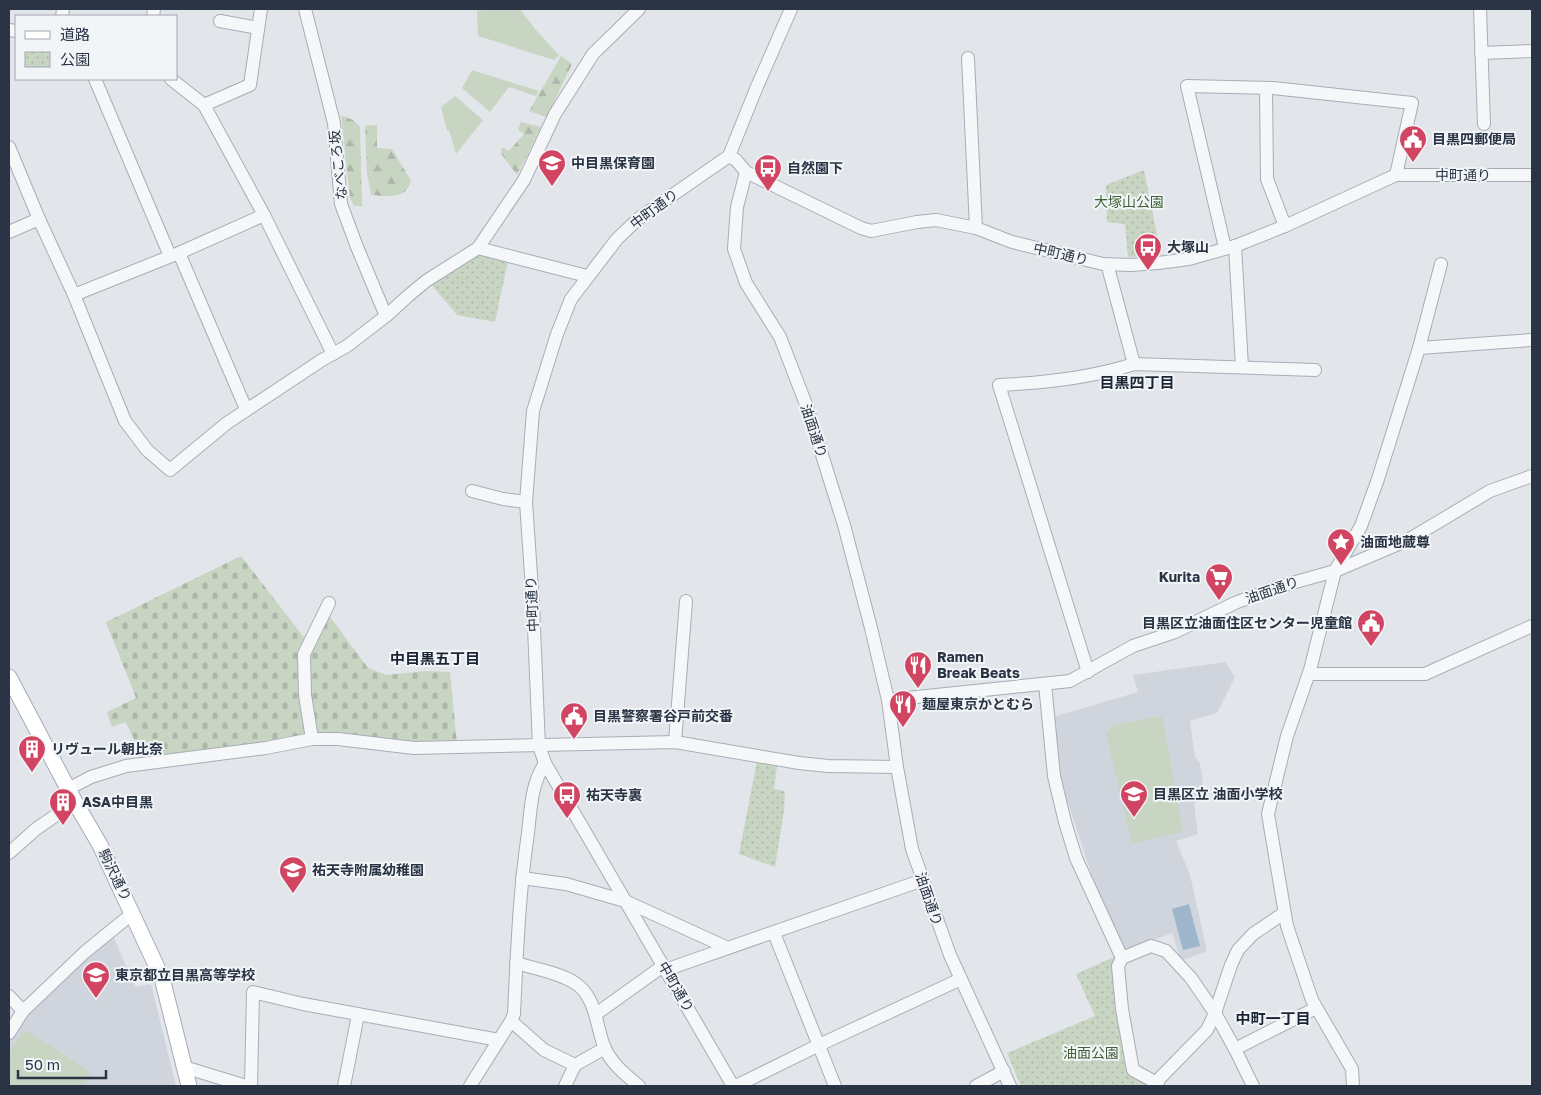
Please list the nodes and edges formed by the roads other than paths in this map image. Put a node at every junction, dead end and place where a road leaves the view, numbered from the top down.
1 (261, 9) edge
2 (306, 9) edge
3 (639, 9) edge
4 (791, 9) edge
5 (1480, 9) edge
6 (220, 22) dead end
7 (258, 28) junction
8 (1532, 51) edge
9 (1481, 53) junction
10 (968, 58) dead end
11 (95, 80) edge
12 (172, 80) edge
13 (1266, 88) junction
14 (204, 105) junction
15 (1484, 124) dead end
16 (9, 147) edge
17 (729, 156) junction
18 (746, 172) junction
19 (1396, 175) junction
20 (1532, 175) edge
21 (264, 215) junction
22 (39, 219) junction
23 (1285, 226) junction
24 (976, 228) junction
25 (9, 232) edge
26 (1230, 247) junction
27 (478, 248) junction
28 (174, 255) junction
29 (1109, 264) junction
30 (1441, 264) dead end
31 (587, 276) junction
32 (74, 295) junction
33 (386, 316) junction
34 (1532, 340) edge
35 (1419, 348) junction
36 (333, 354) junction
37 (1134, 364) junction
38 (1242, 368) junction
39 (1315, 370) dead end
40 (246, 409) junction
41 (1532, 476) edge
42 (472, 491) dead end
43 (526, 502) junction
44 (1335, 571) junction
45 (686, 601) dead end
46 (329, 603) dead end
47 (1532, 626) edge
48 (1088, 672) junction
49 (1309, 674) junction
50 (9, 677) edge
51 (1045, 684) junction
52 (888, 700) junction
53 (312, 739) junction
54 (675, 742) junction
55 (539, 746) junction
56 (545, 763) junction
57 (897, 767) junction
58 (71, 795) junction
59 (9, 853) edge
60 (522, 878) junction
61 (923, 880) junction
62 (625, 901) junction
63 (1284, 913) junction
64 (133, 914) junction
65 (774, 933) junction
66 (728, 948) junction
67 (1122, 958) junction
68 (516, 963) junction
69 (664, 968) junction
70 (961, 979) junction
71 (9, 996) edge
72 (1316, 1008) junction
73 (24, 1010) junction
74 (358, 1014) junction
75 (596, 1014) junction
76 (1215, 1014) junction
77 (511, 1021) junction
78 (9, 1033) edge
79 (499, 1040) junction
80 (819, 1045) junction
81 (605, 1048) junction
82 (1235, 1049) junction
83 (575, 1065) junction
84 (184, 1067) junction
85 (1004, 1071) junction
86 (1157, 1085) edge
87 (189, 1086) edge
88 (246, 1086) edge
89 (251, 1086) edge
90 (344, 1086) edge
91 (470, 1086) edge
92 (564, 1086) edge
93 (639, 1086) edge
94 (735, 1086) edge
95 (835, 1086) edge
96 (976, 1086) edge
97 (1010, 1086) edge
98 (1253, 1086) edge
99 (1353, 1086) edge

1 - 7 street
2 - 33 street, なべころ坂
3 - 27 street
4 - 17 street
5 - 9 street
6 - 7 street
7 - 14 street
8 - 9 street
9 - 15 street
10 - 24 street
11 - 28 street
12 - 14 street
13 - 19 street
13 - 23 street
13 - 26 street
14 - 21 street
16 - 22 street
17 - 18 street, 中町通り
17 - 31 street, 中町通り
18 - 24 street, 中町通り
18 - 52 street, 油面通り
19 - 20 street, 中町通り
19 - 23 street, 中町通り
21 - 28 street
21 - 36 street
22 - 25 street
22 - 32 street
23 - 26 street, 中町通り
24 - 29 street, 中町通り
26 - 29 street, 中町通り
26 - 38 street
27 - 31 street
27 - 33 street
28 - 32 street
28 - 40 street
29 - 37 street
30 - 35 street
31 - 43 street, 中町通り
32 - 40 street
33 - 36 street
34 - 35 street
35 - 44 street
36 - 40 street
37 - 38 street
37 - 48 street
38 - 39 street
41 - 44 street, 油面通り
42 - 43 street
43 - 55 street, 中町通り
44 - 48 street, 油面通り
44 - 49 street
45 - 54 street
46 - 53 street
47 - 49 street
48 - 51 street, 油面通り
49 - 63 street
50 - 58 main road, 駒沢通り
51 - 52 street, 油面通り
51 - 67 street
52 - 57 street, 油面通り
53 - 55 street
53 - 58 street
54 - 55 street
54 - 57 street
55 - 56 street, 中町通り
56 - 60 street
56 - 62 street, 中町通り
57 - 61 street, 油面通り
58 - 59 street
58 - 64 main road, 駒沢通り
60 - 62 street
60 - 68 street
61 - 65 street
61 - 70 street, 油面通り
62 - 66 street
62 - 69 street, 中町通り
63 - 72 street
63 - 76 street
64 - 73 street
64 - 84 main road, 駒沢通り
65 - 66 street
65 - 80 street
66 - 69 street
67 - 76 street
67 - 86 street
68 - 75 street
68 - 77 street
69 - 75 street
69 - 94 street, 中町通り
70 - 80 street
70 - 85 street, 油面通り
71 - 73 street
72 - 82 street
72 - 99 street
73 - 78 street
74 - 79 street
74 - 89 street
74 - 90 street
75 - 81 street
76 - 82 street
76 - 86 street
77 - 79 street
77 - 83 street
79 - 91 street
80 - 94 street
80 - 95 street
81 - 83 street
81 - 93 street
82 - 98 street
83 - 92 street
84 - 87 main road, 駒沢通り
84 - 88 street
85 - 96 street
85 - 97 street, 油面通り

